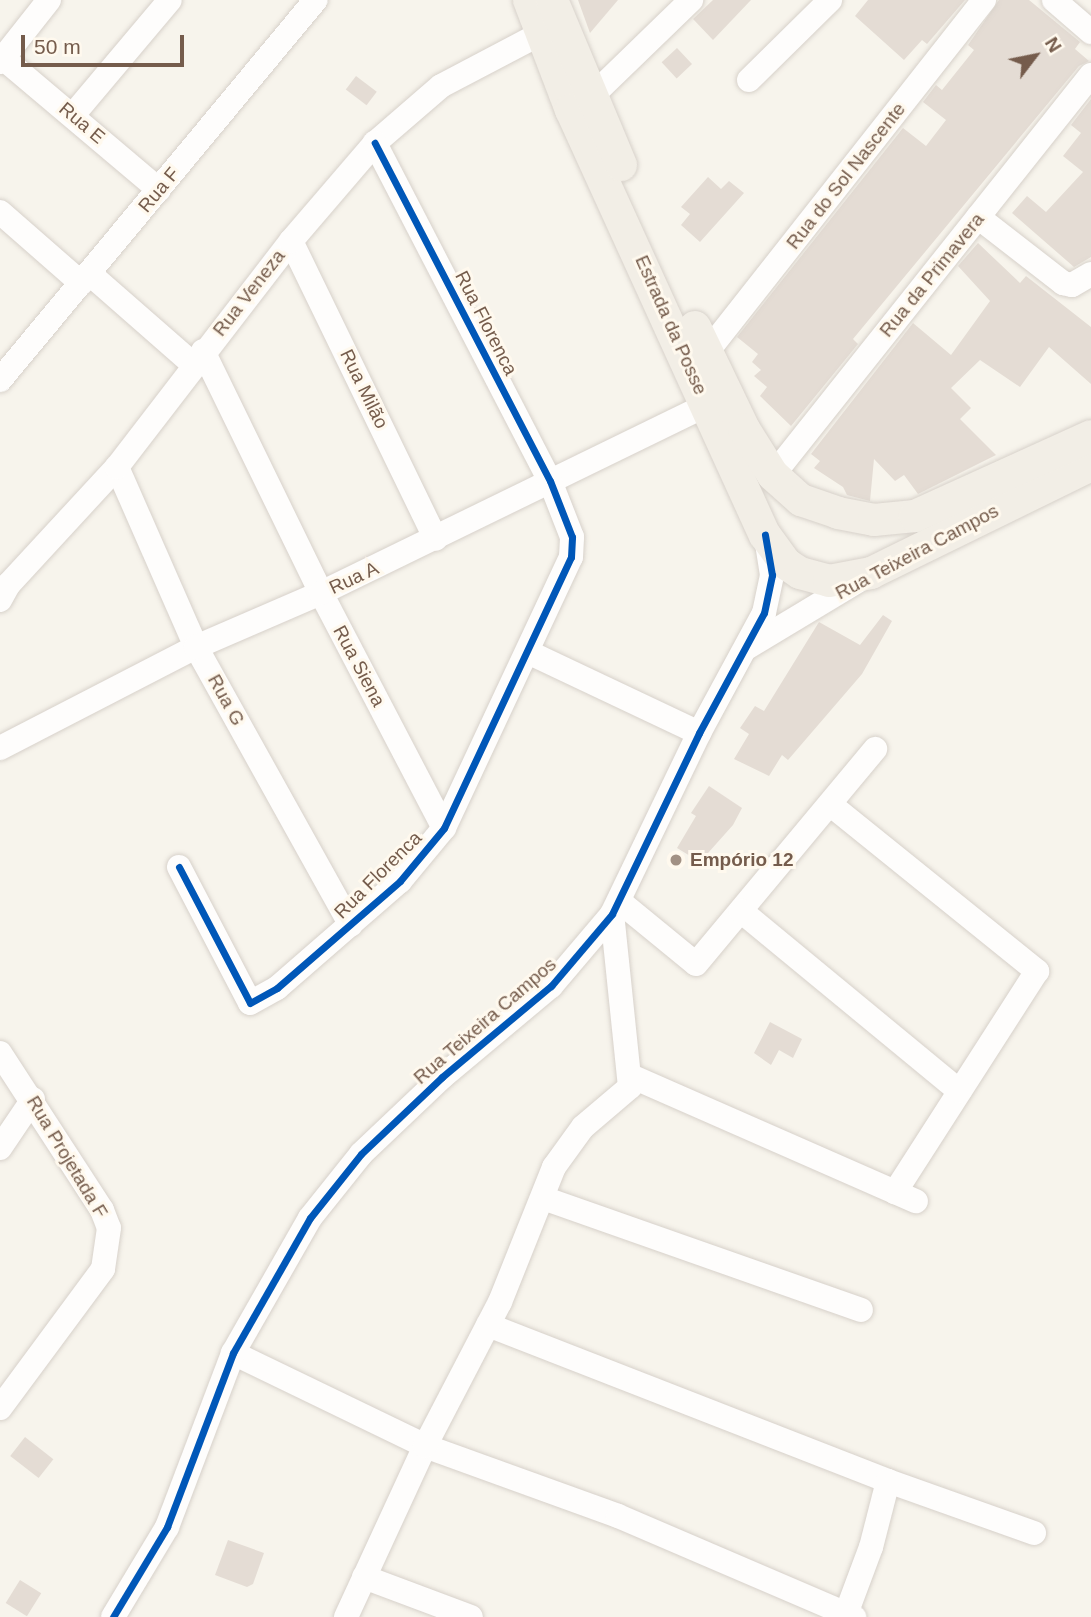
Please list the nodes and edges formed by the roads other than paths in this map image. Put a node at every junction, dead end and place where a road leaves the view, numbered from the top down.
1 (49, 0) edge
2 (170, 0) edge
3 (316, 0) edge
4 (528, 0) edge
5 (552, 0) edge
6 (691, 0) edge
7 (830, 0) edge
8 (984, 0) edge
9 (1054, 0) edge
10 (1091, 32) edge
11 (540, 34) junction
12 (2, 60) edge
13 (1091, 75) edge
14 (749, 80) dead end
15 (590, 98) junction
16 (73, 115) junction
17 (375, 143) junction
18 (159, 190) junction
19 (0, 212) edge
20 (978, 217) junction
21 (291, 241) junction
22 (1091, 274) edge
23 (85, 278) junction
24 (707, 352) junction
25 (198, 358) junction
26 (0, 380) edge
27 (707, 405) junction
28 (1091, 436) edge
29 (1091, 465) edge
30 (117, 467) junction
31 (773, 475) junction
32 (550, 481) junction
33 (801, 500) junction
34 (874, 520) junction
35 (765, 535) junction
36 (436, 538) junction
37 (871, 573) junction
38 (321, 593) junction
39 (0, 600) edge
40 (196, 648) junction
41 (748, 648) junction
42 (530, 653) junction
43 (699, 733) junction
44 (0, 748) edge
45 (875, 749) dead end
46 (831, 805) junction
47 (444, 828) junction
48 (179, 867) dead end
49 (616, 907) junction
50 (741, 911) junction
51 (351, 925) junction
52 (0, 1053) edge
53 (633, 1077) junction
54 (959, 1091) junction
55 (33, 1100) junction
56 (0, 1148) edge
57 (543, 1198) junction
58 (861, 1310) dead end
59 (488, 1325) junction
60 (233, 1353) junction
61 (0, 1408) edge
62 (425, 1446) junction
63 (888, 1481) junction
64 (1034, 1533) dead end
65 (364, 1577) junction
66 (120, 1615) edge
67 (850, 1615) edge
68 (346, 1617) edge
69 (471, 1617) edge

1 - 12 street
2 - 16 street
3 - 18 street, Rua F
4 - 11 main road, Estrada da Posse
5 - 15 main road, Estrada da Posse
6 - 15 street
7 - 14 street
8 - 24 street, Rua do Sol Nascente
9 - 10 street
11 - 17 street, Rua Veneza
11 - 27 main road, Estrada da Posse
12 - 16 street, Rua E
13 - 20 street, Rua da Primavera
15 - 24 main road, Estrada da Posse
16 - 18 street, Rua E
17 - 21 street, Rua Veneza
17 - 32 street, Rua Florenca
18 - 23 street, Rua F
19 - 23 street
20 - 22 street
20 - 31 street, Rua da Primavera
21 - 25 street, Rua Veneza
21 - 36 street, Rua Milão
23 - 25 street
23 - 26 street, Rua F
24 - 31 main road, Estrada da Posse
25 - 30 street, Rua Veneza
25 - 38 street, Rua Siena
27 - 32 street, Rua A
27 - 35 main road, Estrada da Posse
28 - 34 main road, Rua Teixeira Campos
29 - 37 main road, Rua Teixeira Campos
30 - 39 street, Rua Veneza
30 - 40 street, Rua G
31 - 33 main road, Estrada da Posse
32 - 36 street, Rua A
32 - 42 street, Rua Florenca
33 - 34 main road, Rua Teixeira Campos
33 - 35 main road
34 - 37 main road
35 - 37 main road, Estrada da Posse
35 - 41 street, Rua Teixeira Campos
36 - 38 street, Rua A
37 - 41 street, Rua Teixeira Campos
38 - 40 street, Rua A
38 - 47 street, Rua Siena
40 - 44 street, Rua A
40 - 51 street, Rua G
41 - 43 street, Rua Teixeira Campos
42 - 43 street
42 - 47 street, Rua Florenca
43 - 49 street, Rua Teixeira Campos
45 - 46 street
46 - 50 street
46 - 54 street
47 - 51 street, Rua Florenca
48 - 51 street, Rua Florenca
49 - 50 street
49 - 53 street
49 - 60 street, Rua Teixeira Campos
50 - 54 street
52 - 55 street, Rua Projetada F
53 - 54 street
53 - 57 street
55 - 56 street
55 - 61 street, Rua Projetada F
57 - 58 street
57 - 59 street
59 - 62 street
59 - 63 street
60 - 62 street
60 - 66 street, Rua Teixeira Campos
62 - 65 street
62 - 67 street
63 - 64 street
63 - 67 street
65 - 68 street
65 - 69 street

